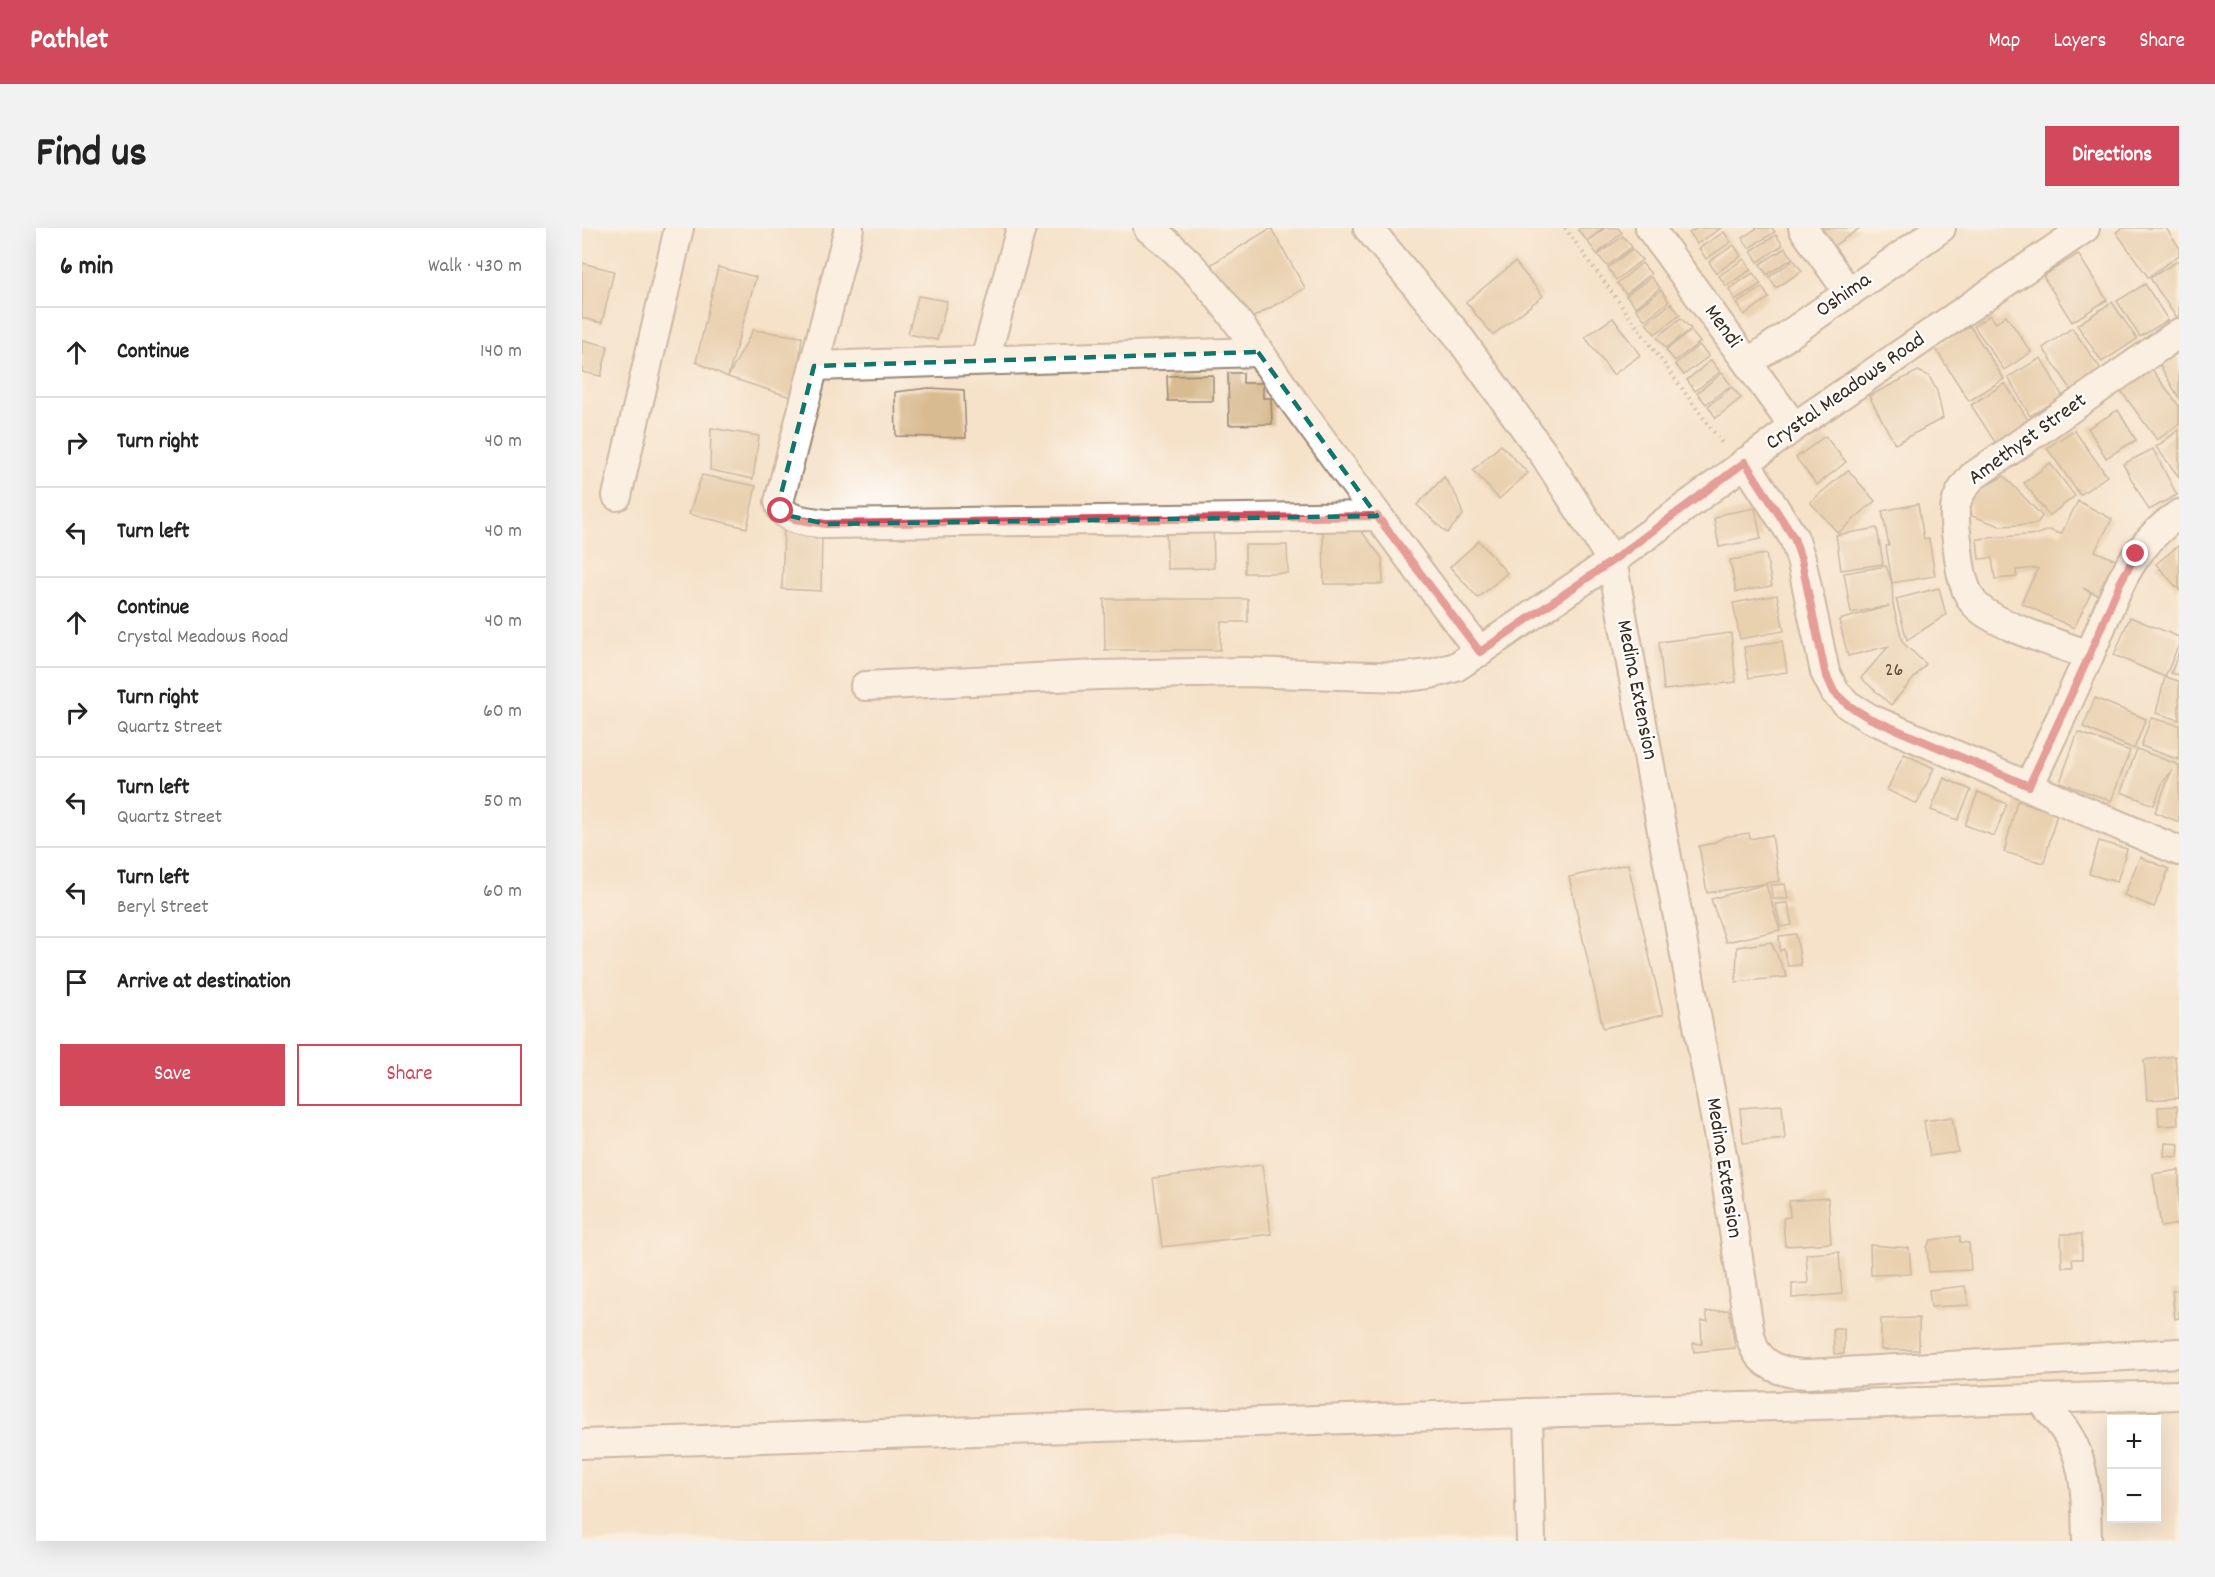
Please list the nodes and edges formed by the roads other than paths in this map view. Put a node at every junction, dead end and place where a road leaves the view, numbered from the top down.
1 (679, 228) edge
2 (849, 228) edge
3 (1021, 228) edge
4 (1148, 228) edge
5 (1368, 228) edge
6 (1650, 228) edge
7 (1803, 228) edge
8 (1941, 228) edge
9 (2085, 228) edge
10 (1849, 293) junction
11 (2179, 333) edge
12 (1258, 352) junction
13 (985, 360) junction
14 (1748, 363) junction
15 (814, 366) junction
16 (1794, 427) junction
17 (1742, 464) junction
18 (617, 496) dead end
19 (2179, 514) edge
20 (1377, 516) junction
21 (1612, 561) junction
22 (1480, 652) junction
23 (2089, 656) junction
24 (865, 686) dead end
25 (2029, 786) junction
26 (2179, 851) edge
27 (2179, 1353) edge
28 (2179, 1395) edge
29 (2040, 1398) junction
30 (1528, 1413) junction
31 (582, 1444) edge
32 (1531, 1541) edge
33 (2087, 1541) edge

1 - 18 street
2 - 15 street
3 - 13 street
4 - 12 street
5 - 21 street
6 - 14 street, Mendi
7 - 10 street
8 - 10 street, Oshima
9 - 16 street, Crystal Meadows Road
10 - 14 street, Oshima
11 - 23 street, Amethyst Street
12 - 13 street
12 - 20 street
13 - 15 street
14 - 16 street, Mendi
15 - 20 street
16 - 17 street, Crystal Meadows Road
17 - 21 street, Crystal Meadows Road
17 - 25 street
19 - 23 street
20 - 22 street
21 - 22 street, Crystal Meadows Road
21 - 27 street, Medina Extension
22 - 24 street, Crystal Meadows Road
23 - 25 street
25 - 26 street
28 - 29 street
29 - 30 street
29 - 33 street
30 - 31 street
30 - 32 street

